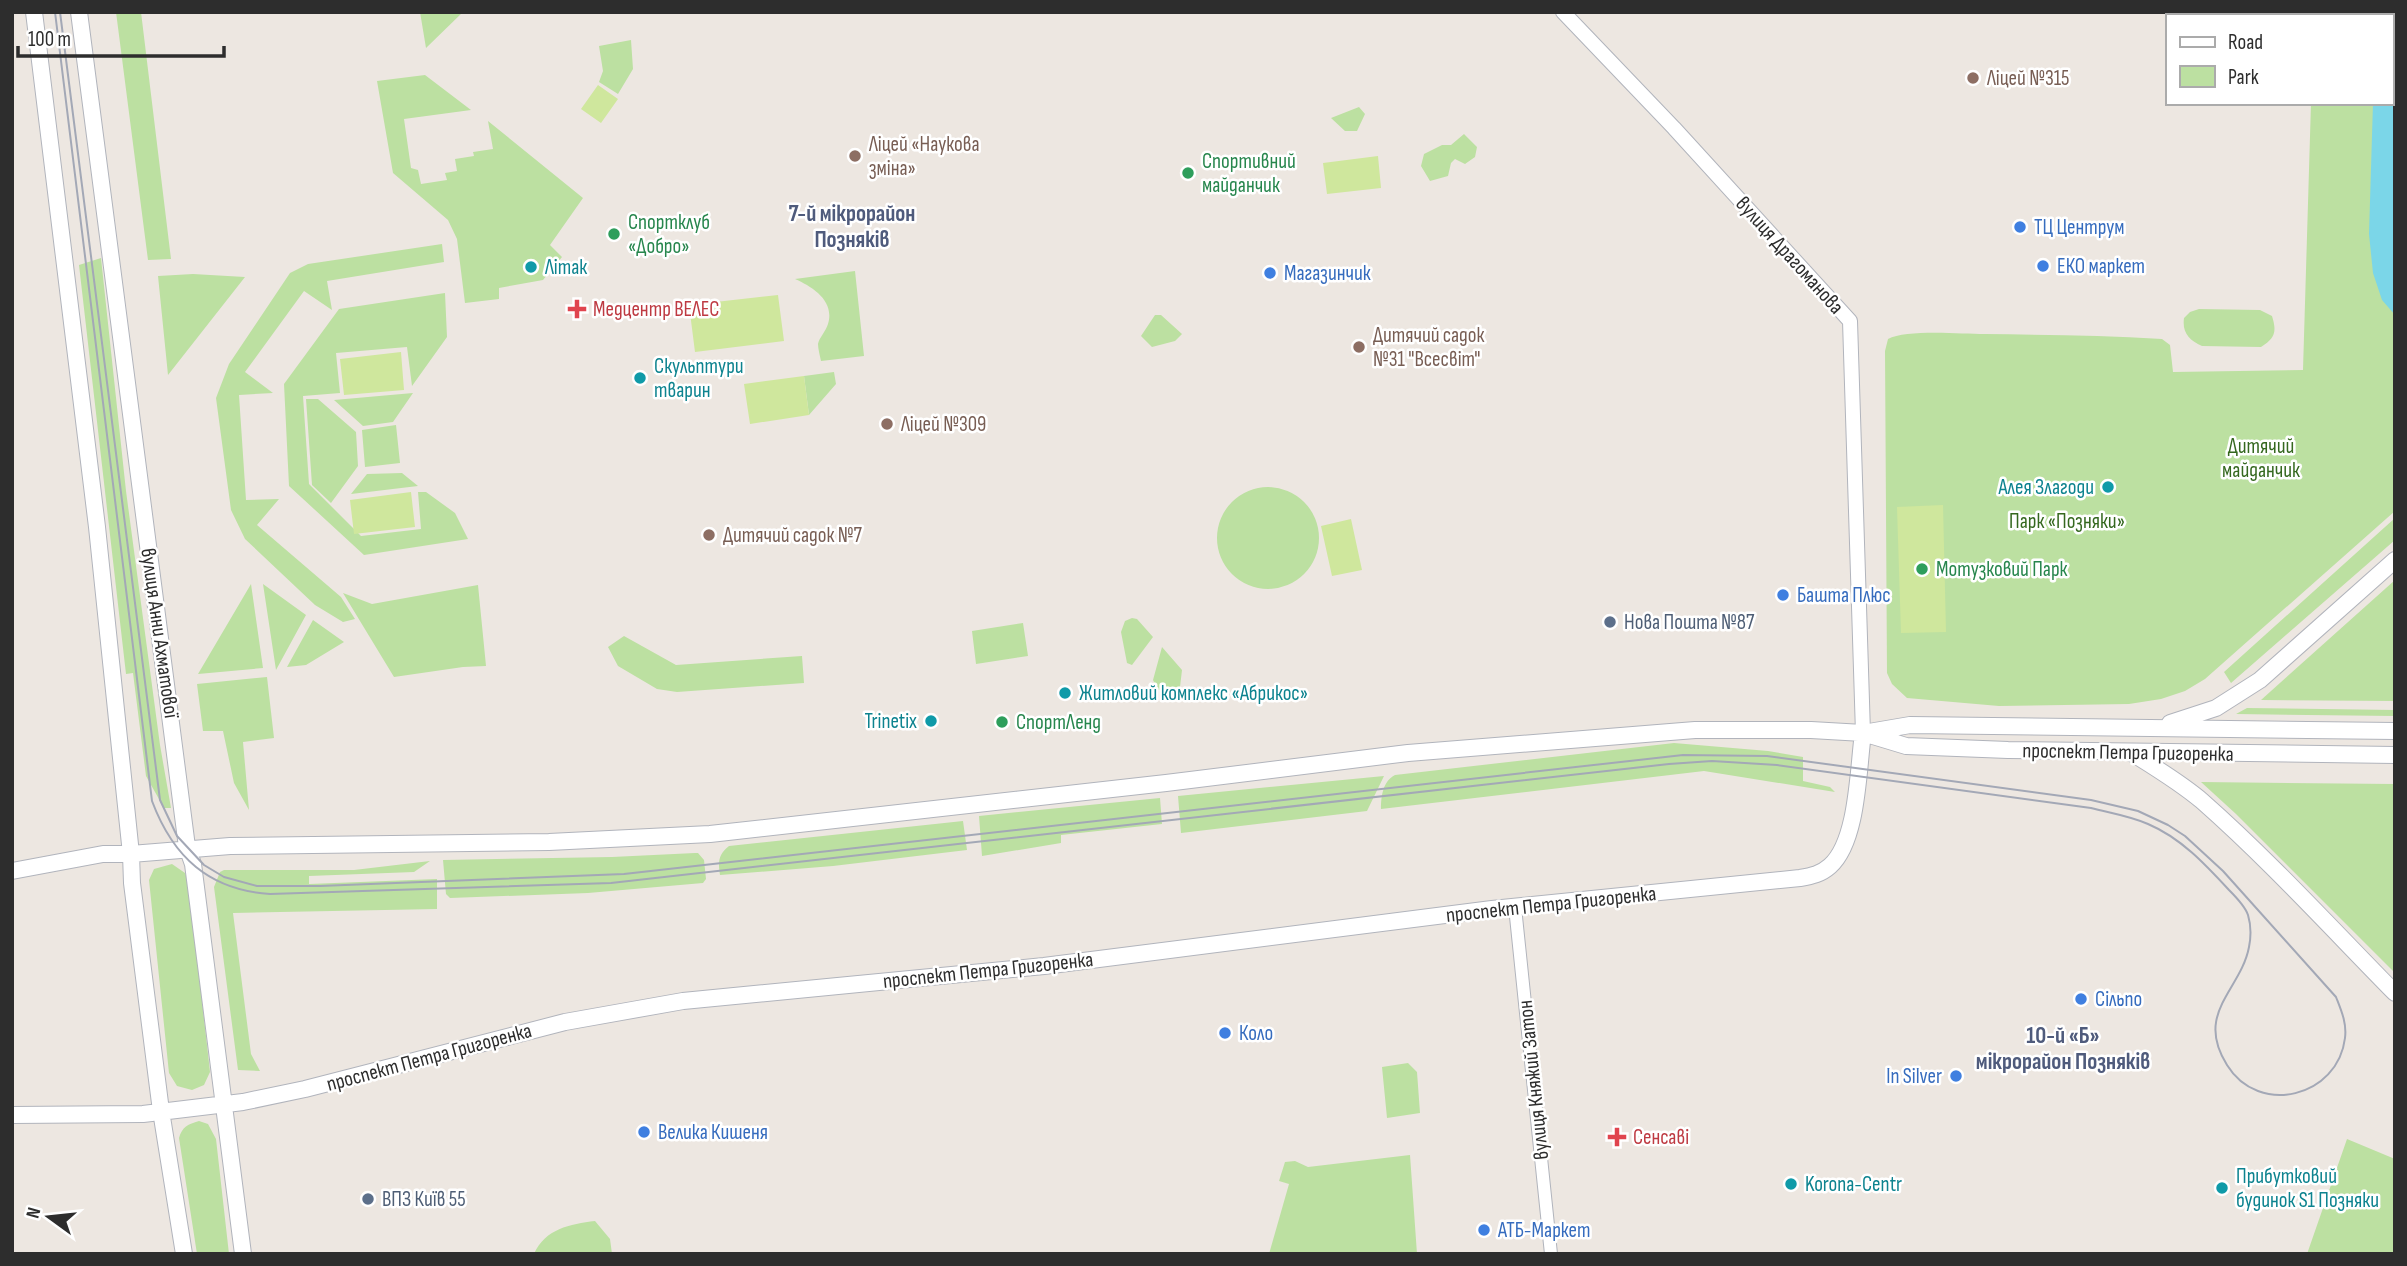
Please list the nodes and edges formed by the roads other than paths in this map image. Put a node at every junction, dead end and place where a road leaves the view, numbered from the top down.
1 (34, 12) edge
2 (79, 12) edge
3 (1563, 12) edge
4 (2395, 560) edge
5 (2147, 729) junction
6 (2395, 732) edge
7 (1863, 733) junction
8 (2132, 753) junction
9 (2395, 755) edge
10 (187, 849) junction
11 (131, 854) junction
12 (12, 871) edge
13 (1515, 907) junction
14 (2395, 993) edge
15 (225, 1104) junction
16 (161, 1111) junction
17 (12, 1115) edge
18 (184, 1254) edge
19 (243, 1254) edge
20 (1551, 1254) edge

1 - 11 main road
2 - 10 main road, вулиця Анни Ахматової
3 - 7 street, вулиця Драгоманова
4 - 5 main road
5 - 6 main road, проспект Петра Григоренка
5 - 7 main road, проспект Петра Григоренка
7 - 8 main road, проспект Петра Григоренка
7 - 10 main road, проспект Петра Григоренка
7 - 13 main road, проспект Петра Григоренка
8 - 9 main road, проспект Петра Григоренка
8 - 14 main road
10 - 11 main road, проспект Петра Григоренка
10 - 15 main road, вулиця Анни Ахматової
11 - 12 main road, проспект Петра Григоренка
11 - 16 main road
13 - 15 main road, проспект Петра Григоренка
13 - 20 street, вулиця Княжий Затон
15 - 16 main road, проспект Петра Григоренка
15 - 19 main road, вулиця Анни Ахматової
16 - 17 main road, проспект Петра Григоренка
16 - 18 main road

